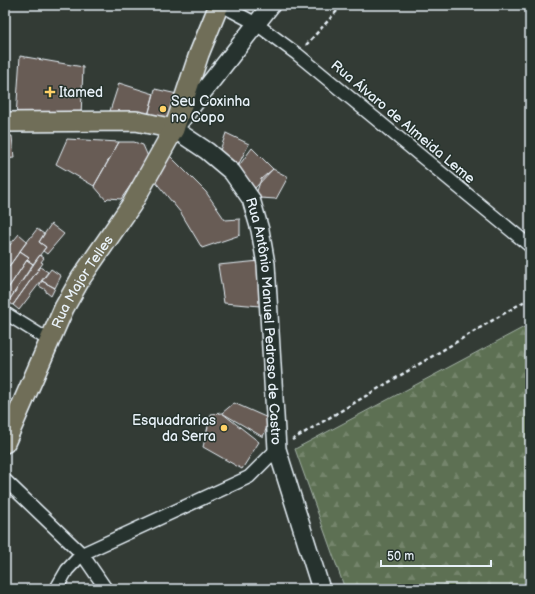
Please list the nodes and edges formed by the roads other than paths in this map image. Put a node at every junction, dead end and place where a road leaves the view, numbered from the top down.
1 (220, 5) edge
2 (272, 5) edge
3 (256, 23) junction
4 (5, 122) edge
5 (174, 129) junction
6 (530, 246) edge
7 (5, 313) edge
8 (50, 340) junction
9 (9, 418) edge
10 (5, 443) edge
11 (277, 449) junction
12 (5, 480) edge
13 (82, 554) junction
14 (56, 589) edge
15 (106, 589) edge
16 (321, 589) edge

1 - 3 street, Rua Álvaro de Almeida Leme
1 - 5 main road, Rua Major Telles
2 - 3 main road
3 - 5 main road
3 - 6 street, Rua Álvaro de Almeida Leme
4 - 5 main road
5 - 8 main road, Rua Major Telles
5 - 11 main road, Rua Antônio Manuel Pedroso de Castro
7 - 8 street
8 - 9 main road, Rua Major Telles
9 - 10 main road, Rua Major Telles
11 - 13 street, Rua Antônio Manuel Pedroso de Castro
11 - 16 main road
12 - 13 street
13 - 14 street, Rua Antônio Manuel Pedroso de Castro
13 - 15 street

